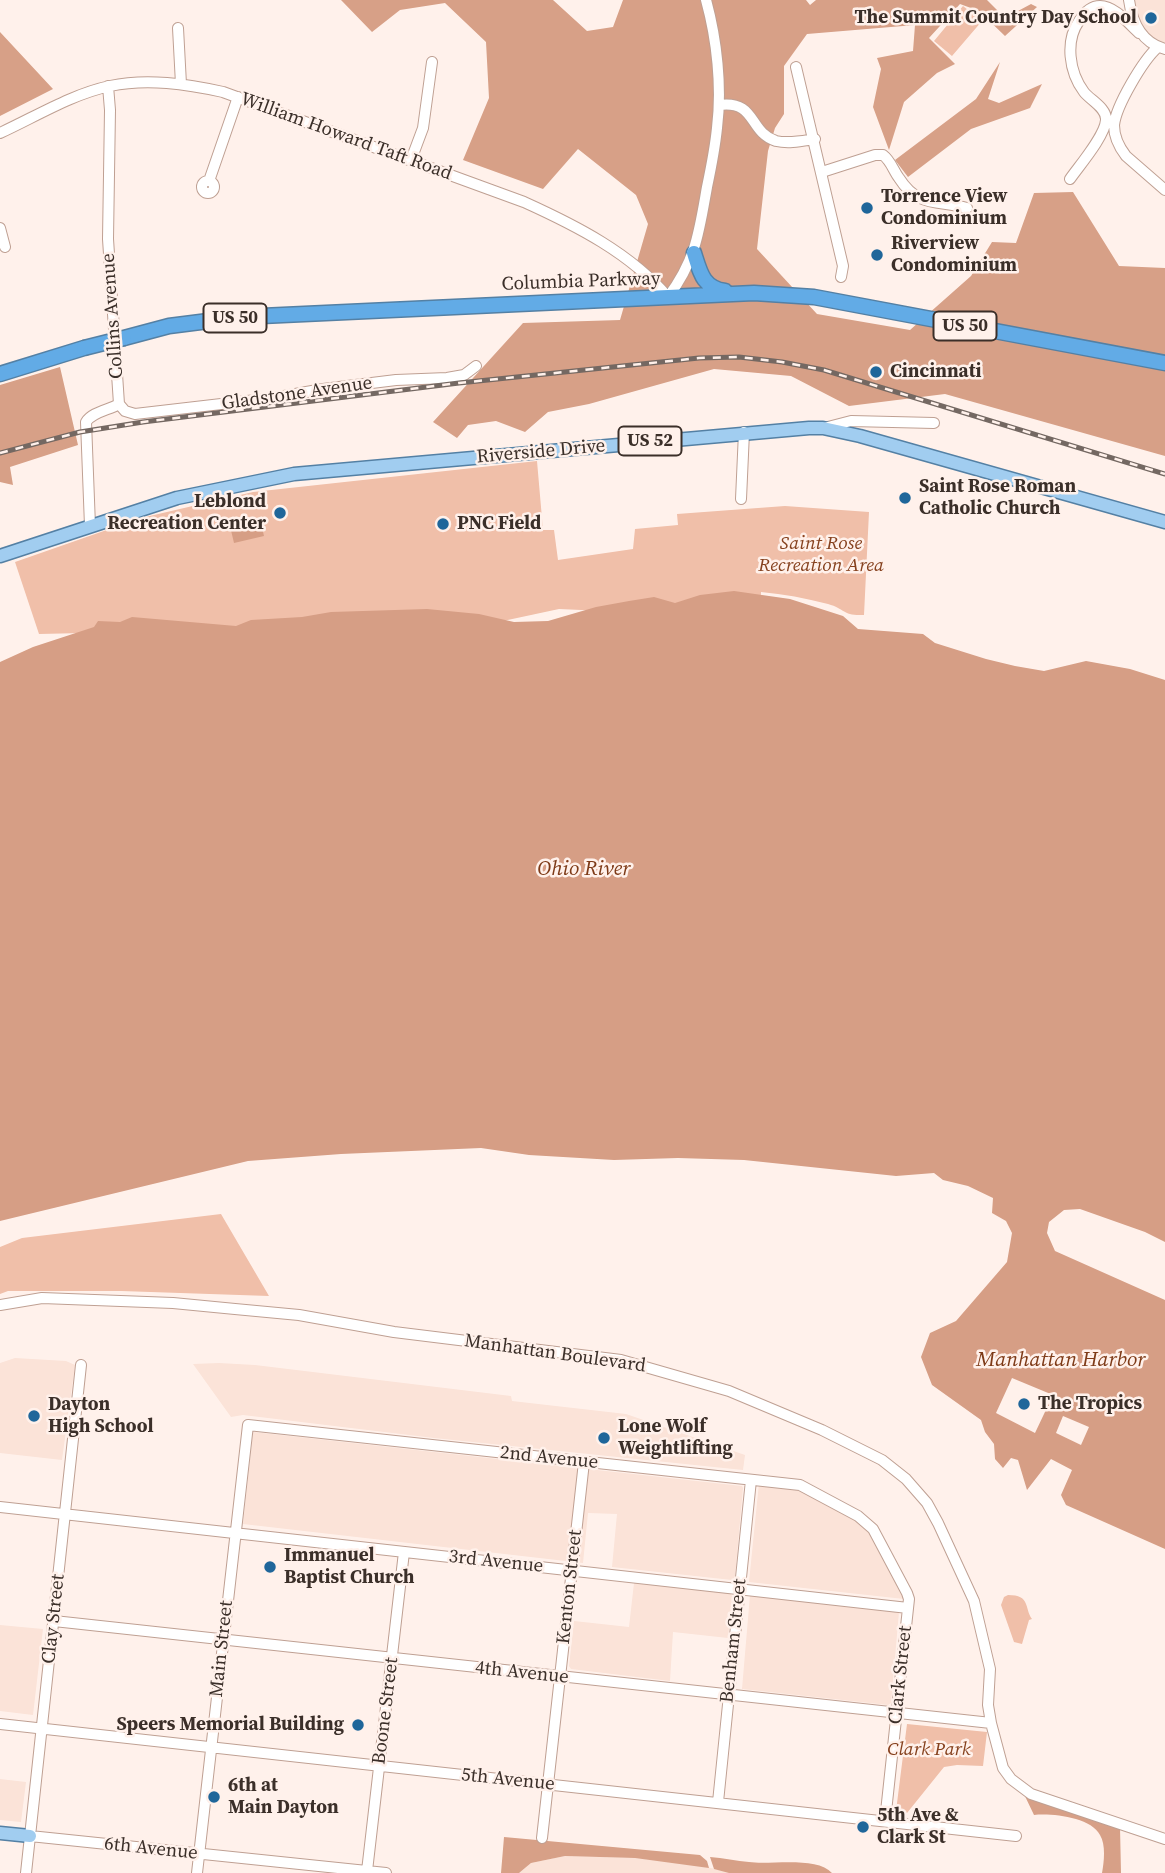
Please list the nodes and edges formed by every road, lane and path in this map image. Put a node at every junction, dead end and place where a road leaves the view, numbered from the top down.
1 (706, 0) edge
2 (1129, 0) edge
3 (178, 28) dead end
4 (1139, 33) junction
5 (1161, 48) edge
6 (432, 62) dead end
7 (796, 67) dead end
8 (181, 84) junction
9 (108, 86) junction
10 (237, 97) junction
11 (719, 105) junction
12 (0, 133) edge
13 (815, 139) junction
14 (411, 160) junction
15 (822, 172) junction
16 (1070, 179) dead end
17 (209, 181) dead end
18 (1165, 190) edge
19 (967, 208) dead end
20 (0, 228) edge
21 (5, 247) dead end
22 (694, 253) junction
23 (841, 277) dead end
24 (744, 293) junction
25 (668, 297) junction
26 (1165, 363) edge
27 (476, 366) dead end
28 (0, 374) edge
29 (119, 404) junction
30 (934, 423) dead end
31 (823, 428) junction
32 (744, 432) junction
33 (741, 499) dead end
34 (1165, 522) edge
35 (90, 526) junction
36 (0, 556) edge
37 (0, 1305) edge
38 (81, 1366) dead end
39 (247, 1425) joint
40 (584, 1462) junction
41 (751, 1480) junction
42 (0, 1507) edge
43 (65, 1514) junction
44 (235, 1533) junction
45 (877, 1536) joint
46 (404, 1552) junction
47 (572, 1570) junction
48 (738, 1589) junction
49 (908, 1608) junction
50 (54, 1621) junction
51 (224, 1639) junction
52 (392, 1659) junction
53 (561, 1676) junction
54 (729, 1695) junction
55 (896, 1713) junction
56 (991, 1723) junction
57 (0, 1724) edge
58 (42, 1729) junction
59 (211, 1747) junction
60 (379, 1765) junction
61 (548, 1784) junction
62 (718, 1802) junction
63 (885, 1821) junction
64 (0, 1833) edge
65 (30, 1836) junction
66 (1016, 1836) dead end
67 (542, 1838) dead end
68 (1165, 1839) edge
69 (199, 1854) junction
70 (367, 1871) junction
71 (26, 1873) edge
72 (197, 1873) edge
73 (386, 1873) edge

1 - 11 street
2 - 4 street
3 - 8 street
4 - 5 street
4 - 16 street
5 - 18 street
6 - 14 street
7 - 13 street
8 - 9 street, William Howard Taft Road
8 - 10 street, William Howard Taft Road
9 - 12 street, William Howard Taft Road
9 - 29 street, Collins Avenue
10 - 14 street, William Howard Taft Road
10 - 17 street
11 - 13 street
11 - 22 street
13 - 15 street
14 - 25 street, William Howard Taft Road
15 - 19 street
15 - 23 street
20 - 21 street
22 - 24 highway
22 - 25 street
24 - 25 highway, Columbia Parkway / US 50
24 - 26 highway, Columbia Parkway / US 50
25 - 28 highway, Columbia Parkway / US 50, bridge
27 - 29 street, Gladstone Avenue
29 - 35 street, Collins Avenue
30 - 31 street
31 - 32 main road, Riverside Drive / US 52
31 - 34 main road, Riverside Drive / US 52
32 - 33 street
32 - 35 main road, Riverside Drive / US 52
35 - 36 main road, Riverside Drive / US 52
37 - 56 street, Manhattan Boulevard
38 - 43 street, Clay Street
39 - 40 street, 2nd Avenue
39 - 44 street, Main Street
40 - 41 street, 2nd Avenue
40 - 47 street, Kenton Street
41 - 45 street, 2nd Avenue
41 - 48 street, Benham Street
42 - 43 street, 3rd Avenue
43 - 44 street, 3rd Avenue
43 - 50 street, Clay Street
44 - 46 street, 3rd Avenue
44 - 51 street, Main Street
45 - 49 street, Clark Street
46 - 47 street, 3rd Avenue
46 - 52 street, Boone Street
47 - 48 street, 3rd Avenue
47 - 53 street, Kenton Street
48 - 49 street, 3rd Avenue
48 - 54 street, Benham Street
49 - 55 street, Clark Street
50 - 51 street, 4th Avenue
50 - 58 street, Clay Street
51 - 52 street, 4th Avenue
51 - 59 street, Main Street
52 - 53 street, 4th Avenue
52 - 60 street, Boone Street
53 - 54 street, 4th Avenue
53 - 61 street, Kenton Street
54 - 55 street, 4th Avenue
54 - 62 street, Benham Street
55 - 56 street, 4th Avenue
55 - 63 street, Clark Street
56 - 68 street, Manhattan Boulevard
57 - 58 street, 5th Avenue
58 - 59 street, 5th Avenue
58 - 65 street, Clay Street
59 - 60 street, 5th Avenue
59 - 69 street, Main Street
60 - 61 street, 5th Avenue
60 - 70 street, Boone Street
61 - 62 street, 5th Avenue
61 - 67 street, Kenton Street
62 - 63 street, 5th Avenue
63 - 66 street, 5th Avenue
64 - 65 main road, 6th Avenue
65 - 69 street, 6th Avenue
65 - 71 street, Clay Street
69 - 70 street, 6th Avenue
69 - 72 street, Main Street
70 - 73 street, 6th Avenue

